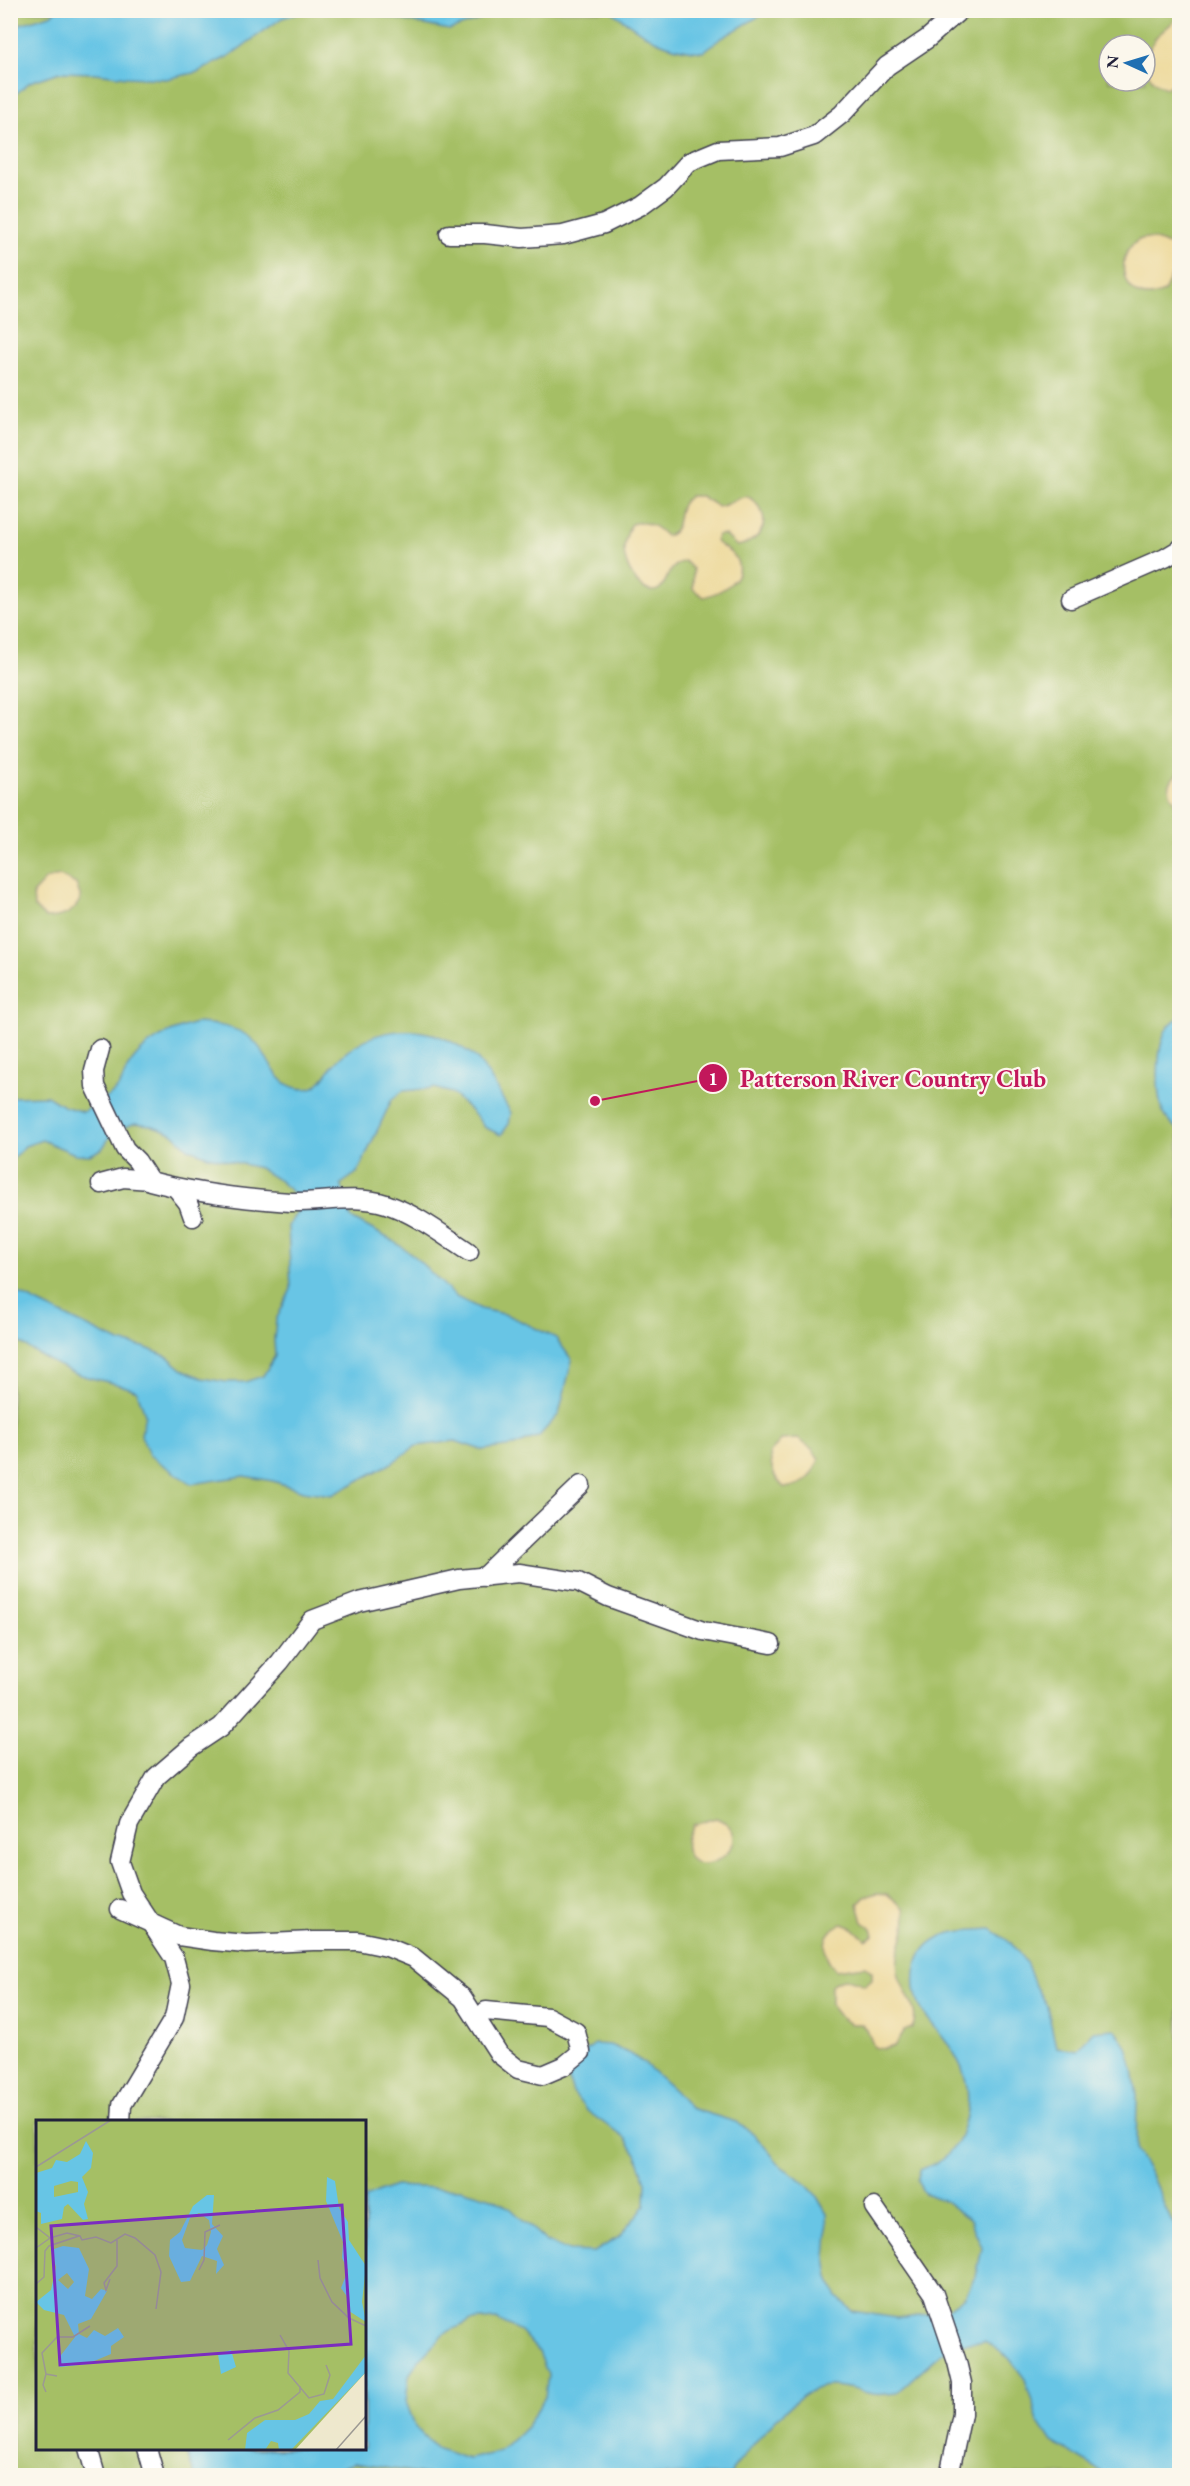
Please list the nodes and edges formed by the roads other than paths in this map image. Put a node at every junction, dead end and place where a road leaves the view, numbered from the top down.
1 (960, 10) edge
2 (449, 234) dead end
3 (1179, 549) edge
4 (1071, 599) dead end
5 (100, 1049) dead end
6 (150, 1180) junction
7 (101, 1185) dead end
8 (176, 1188) junction
9 (193, 1217) dead end
10 (469, 1252) dead end
11 (581, 1485) dead end
12 (485, 1576) junction
13 (771, 1644) dead end
14 (120, 1909) dead end
15 (154, 1925) junction
16 (486, 2010) dead end
17 (121, 2120) edge
18 (874, 2207) dead end
19 (89, 2450) edge
20 (148, 2450) edge
21 (96, 2475) edge
22 (155, 2475) edge
23 (949, 2475) edge

1 - 2 lane
3 - 4 lane
5 - 6 lane
6 - 7 lane
6 - 8 lane
8 - 9 lane
8 - 10 lane
11 - 12 lane
12 - 13 lane
12 - 15 lane
14 - 15 lane
15 - 16 lane
15 - 17 lane
18 - 23 lane
19 - 21 lane
20 - 22 lane

